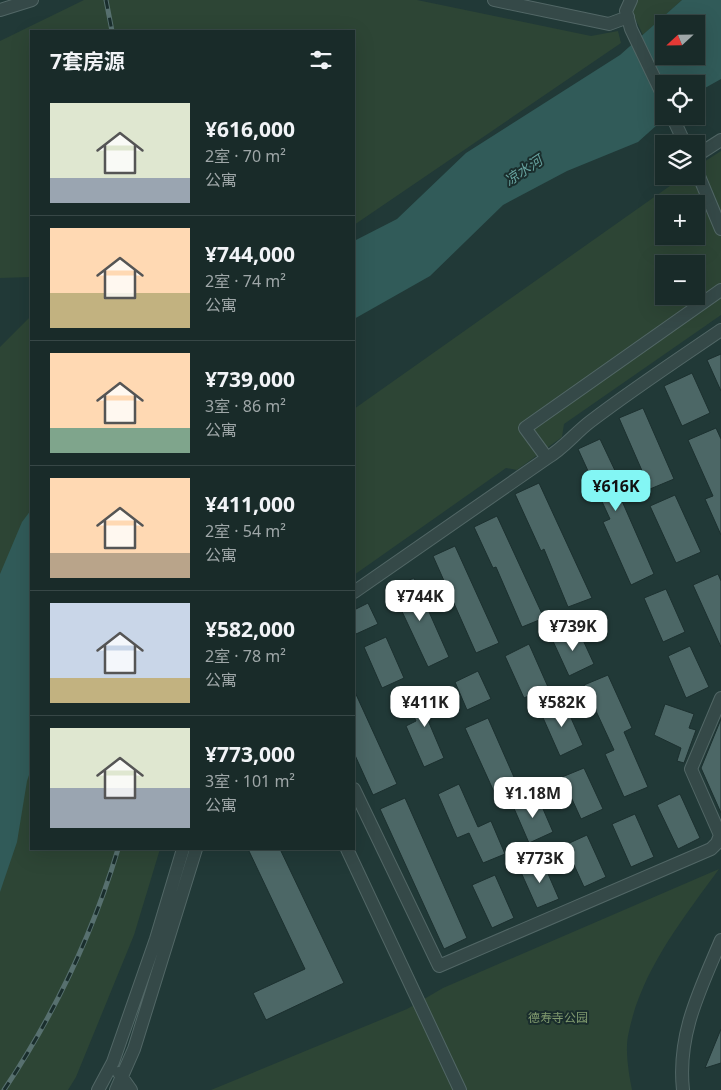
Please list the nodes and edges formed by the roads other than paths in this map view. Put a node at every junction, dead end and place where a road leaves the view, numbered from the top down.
1 (12, 0) edge
2 (32, 0) edge
3 (494, 0) edge
4 (631, 0) edge
5 (0, 9) edge
6 (629, 23) junction
7 (655, 79) edge
8 (721, 140) edge
9 (705, 150) edge
10 (703, 185) edge
11 (721, 229) edge
12 (721, 290) edge
13 (721, 330) edge
14 (547, 458) junction
15 (355, 591) edge
16 (721, 698) edge
17 (355, 792) edge
18 (183, 850) edge
19 (196, 850) edge
20 (347, 850) edge
21 (721, 940) edge
22 (113, 1062) junction
23 (123, 1078) junction
24 (98, 1090) edge
25 (116, 1090) edge
26 (131, 1090) edge
27 (460, 1090) edge
28 (683, 1090) edge

1 - 5 street
2 - 5 street
3 - 6 street
4 - 6 street
6 - 7 street
8 - 9 street
10 - 11 street
12 - 14 street
13 - 14 street
14 - 15 street
16 - 17 street
18 - 22 street
19 - 23 street
20 - 27 street
21 - 28 street
22 - 23 street
22 - 24 street
23 - 25 street
23 - 26 street

